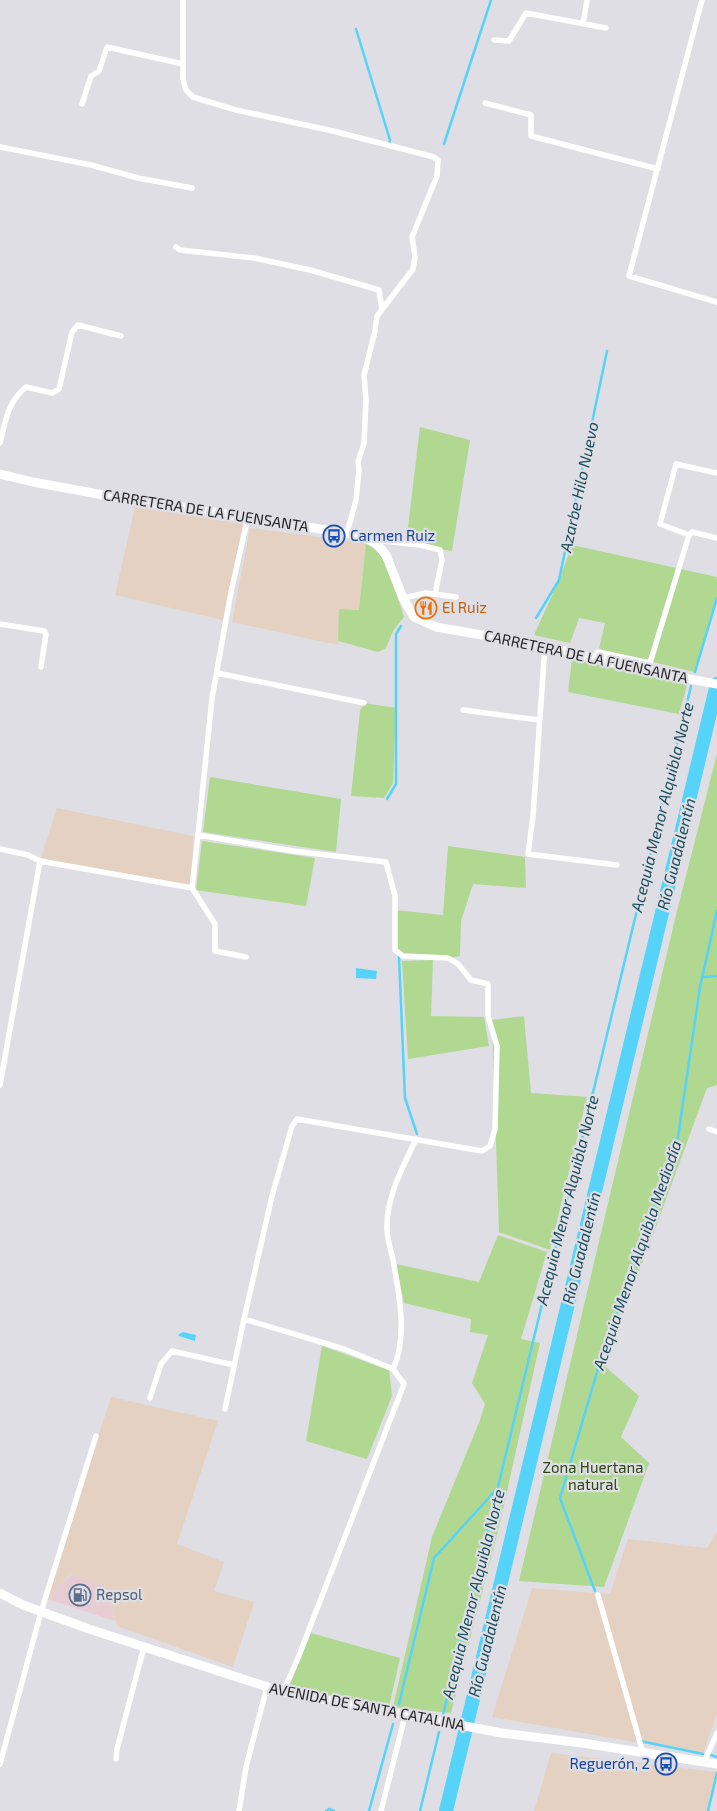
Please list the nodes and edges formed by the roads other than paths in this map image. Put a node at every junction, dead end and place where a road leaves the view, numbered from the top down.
1 (183, 0) edge
2 (587, 0) edge
3 (702, 0) edge
4 (583, 24) junction
5 (606, 28) dead end
6 (494, 40) dead end
7 (183, 64) junction
8 (485, 102) dead end
9 (82, 104) dead end
10 (0, 147) edge
11 (658, 169) junction
12 (192, 188) dead end
13 (176, 247) dead end
14 (717, 302) edge
15 (382, 309) junction
16 (121, 336) dead end
17 (0, 443) edge
18 (0, 474) edge
19 (717, 474) edge
20 (248, 517) junction
21 (347, 533) junction
22 (689, 535) junction
23 (717, 538) edge
24 (369, 540) junction
25 (435, 594) junction
26 (456, 597) dead end
27 (403, 598) junction
28 (0, 624) edge
29 (545, 646) junction
30 (596, 658) junction
31 (41, 668) dead end
32 (217, 673) junction
33 (717, 684) edge
34 (364, 703) dead end
35 (463, 710) dead end
36 (539, 720) junction
37 (198, 835) junction
38 (0, 848) edge
39 (40, 861) junction
40 (617, 865) dead end
41 (192, 888) junction
42 (246, 957) dead end
43 (0, 1085) edge
44 (709, 1128) dead end
45 (717, 1132) edge
46 (416, 1139) junction
47 (244, 1318) junction
48 (234, 1365) junction
49 (393, 1369) junction
50 (150, 1398) dead end
51 (225, 1409) dead end
52 (96, 1436) dead end
53 (0, 1593) edge
54 (598, 1595) dead end
55 (41, 1612) junction
56 (144, 1647) junction
57 (266, 1687) junction
58 (283, 1692) junction
59 (405, 1716) junction
60 (717, 1733) edge
61 (643, 1753) junction
62 (116, 1759) dead end
63 (704, 1762) junction
64 (0, 1764) edge
65 (717, 1764) edge
66 (239, 1811) edge
67 (381, 1811) edge

1 - 7 street
2 - 4 street
3 - 11 street
4 - 5 street
4 - 6 street
7 - 9 street
7 - 15 street
8 - 11 street
10 - 12 street
11 - 14 street
13 - 15 street
15 - 21 street
16 - 17 street
18 - 20 main road, CARRETERA DE LA FUENSANTA
19 - 22 street
20 - 21 main road, CARRETERA DE LA FUENSANTA
20 - 32 street
21 - 24 main road, CARRETERA DE LA FUENSANTA
22 - 23 street
22 - 30 street
24 - 25 street
24 - 27 main road, CARRETERA DE LA FUENSANTA
25 - 26 street
25 - 27 street
27 - 29 main road, CARRETERA DE LA FUENSANTA
28 - 31 street
29 - 30 main road, CARRETERA DE LA FUENSANTA
29 - 36 street
30 - 33 main road, CARRETERA DE LA FUENSANTA
32 - 34 street
32 - 37 street
35 - 36 street
36 - 40 street
37 - 41 street
37 - 46 street
38 - 39 street
39 - 41 street
39 - 43 street
41 - 42 street
44 - 45 street
46 - 47 street
46 - 49 street
47 - 48 street
47 - 49 street
48 - 50 street
48 - 51 street
49 - 58 street
52 - 55 street
53 - 55 main road, AVENIDA DE SANTA CATALINA
54 - 61 street
55 - 56 main road, AVENIDA DE SANTA CATALINA
55 - 64 street
56 - 57 main road, AVENIDA DE SANTA CATALINA
56 - 62 street
57 - 58 main road, AVENIDA DE SANTA CATALINA
57 - 66 street
58 - 59 main road, AVENIDA DE SANTA CATALINA
59 - 61 main road, AVENIDA DE SANTA CATALINA
59 - 67 street
60 - 63 street
61 - 63 main road, AVENIDA DE SANTA CATALINA
63 - 65 main road, AVENIDA DE SANTA CATALINA

